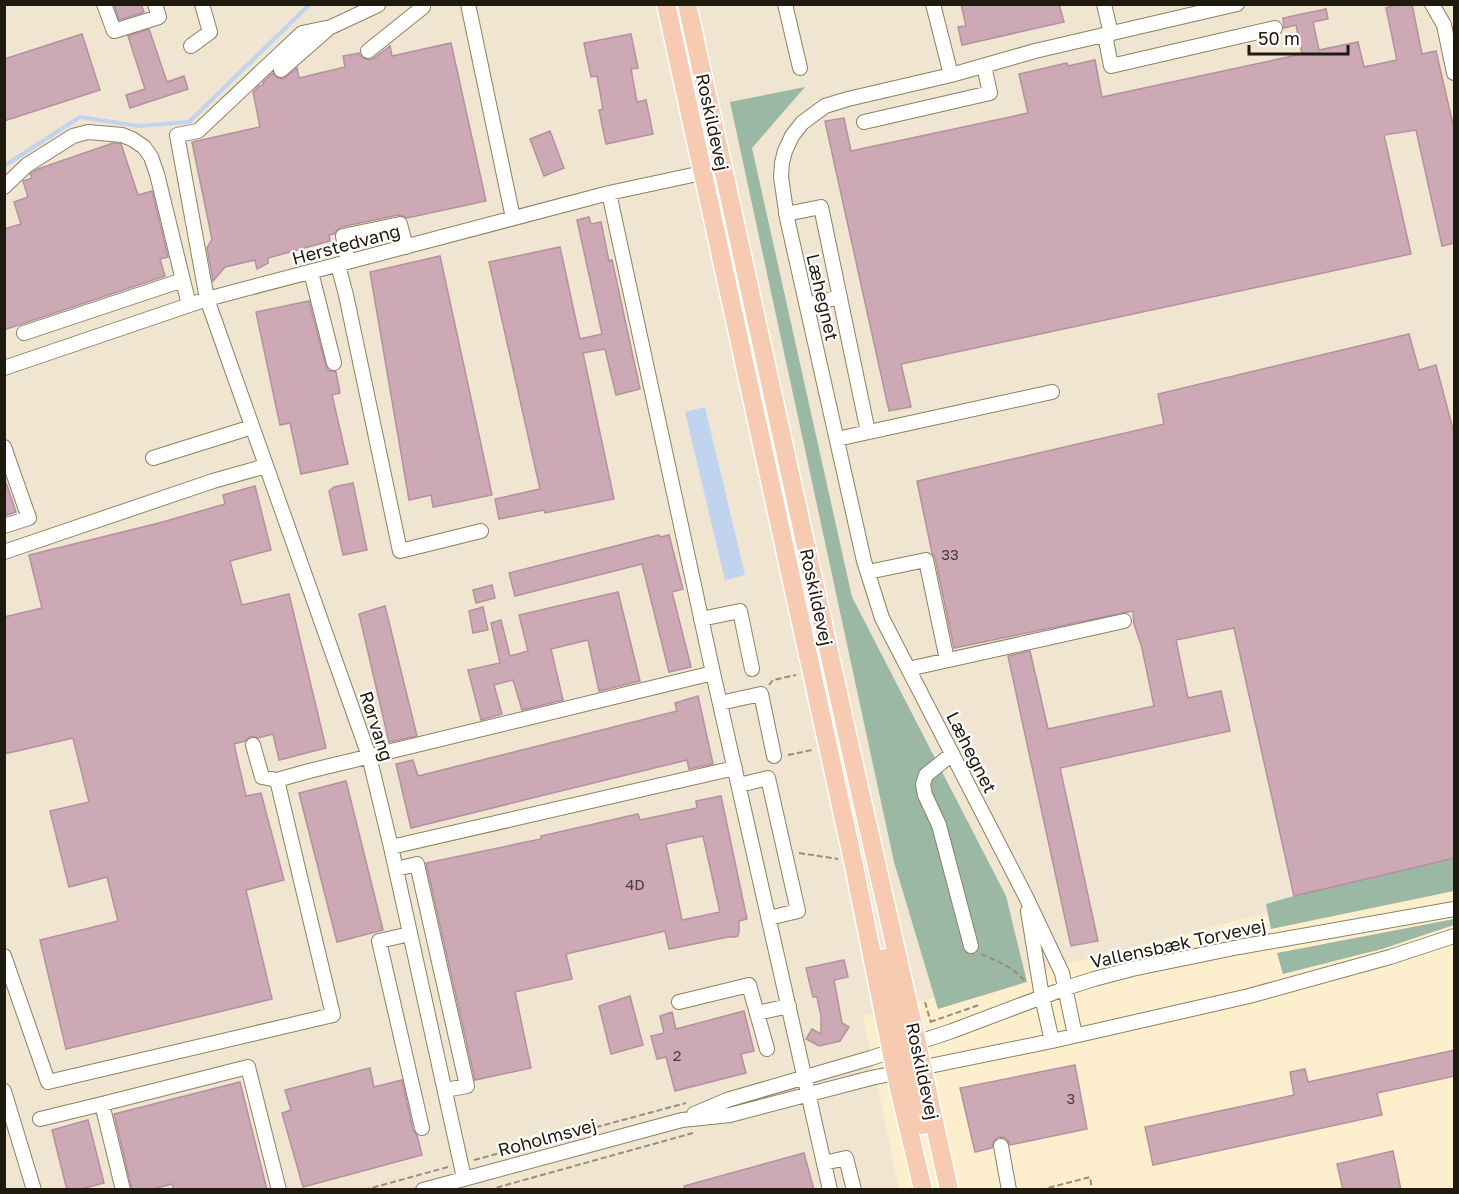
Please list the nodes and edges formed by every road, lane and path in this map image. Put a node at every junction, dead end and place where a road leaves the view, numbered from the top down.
1 (104, 4) edge
2 (155, 4) edge
3 (202, 4) edge
4 (468, 4) edge
5 (666, 4) edge
6 (687, 4) edge
7 (785, 4) edge
8 (933, 4) edge
9 (1104, 4) edge
10 (1237, 4) edge
11 (1432, 4) edge
12 (378, 5) edge
13 (426, 5) edge
14 (1198, 9) edge
15 (331, 27) junction
16 (1275, 28) dead end
17 (1108, 34) junction
18 (191, 46) dead end
19 (368, 51) dead end
20 (984, 66) junction
21 (800, 68) dead end
22 (281, 70) dead end
23 (1455, 73) edge
24 (951, 75) junction
25 (864, 123) dead end
26 (702, 173) junction
27 (4, 187) edge
28 (609, 194) junction
29 (786, 214) junction
30 (513, 218) junction
31 (406, 247) junction
32 (343, 263) junction
33 (311, 272) junction
34 (183, 279) junction
35 (840, 297) junction
36 (207, 299) junction
37 (189, 305) junction
38 (807, 305) junction
39 (24, 333) dead end
40 (334, 363) dead end
41 (4, 368) edge
42 (1052, 392) dead end
43 (252, 427) junction
44 (868, 432) junction
45 (837, 439) junction
46 (4, 447) edge
47 (153, 458) dead end
48 (267, 466) junction
49 (4, 525) edge
50 (481, 531) dead end
51 (4, 552) edge
52 (868, 572) junction
53 (701, 619) junction
54 (1124, 621) dead end
55 (947, 660) junction
56 (752, 669) dead end
57 (908, 669) junction
58 (812, 672) junction
59 (713, 673) junction
60 (761, 694) junction
61 (720, 703) junction
62 (253, 745) dead end
63 (828, 746) junction
64 (952, 754) junction
65 (369, 756) junction
66 (774, 756) joint
67 (735, 768) junction
68 (277, 780) junction
69 (739, 784) junction
70 (391, 847) junction
71 (785, 851) junction
72 (853, 861) junction
73 (396, 868) junction
74 (1026, 897) junction
75 (1455, 909) edge
76 (769, 918) junction
77 (410, 934) junction
78 (1455, 936) edge
79 (971, 946) joint
80 (4, 956) edge
81 (1030, 986) dead end
82 (1066, 988) junction
83 (1042, 997) junction
84 (679, 1002) dead end
85 (789, 1006) junction
86 (757, 1013) junction
87 (1075, 1035) junction
88 (1052, 1041) junction
89 (905, 1047) junction
90 (767, 1049) dead end
91 (909, 1069) junction
92 (805, 1076) junction
93 (445, 1090) junction
94 (4, 1091) edge
95 (809, 1094) junction
96 (689, 1102) dead end
97 (102, 1104) junction
98 (40, 1119) dead end
99 (682, 1120) junction
100 (422, 1128) dead end
101 (1001, 1146) dead end
102 (824, 1163) junction
103 (461, 1164) junction
104 (465, 1178) junction
105 (122, 1189) edge
106 (34, 1190) edge
107 (279, 1190) edge
108 (364, 1190) edge
109 (423, 1190) edge
110 (830, 1190) edge
111 (854, 1190) edge
112 (923, 1190) edge
113 (938, 1190) edge
114 (948, 1190) edge
115 (1009, 1190) edge
116 (1040, 1190) edge
117 (1092, 1190) edge

1 - 2 street
3 - 18 street
4 - 30 street
5 - 26 main road, Roskildevej
6 - 89 main road, Roskildevej
7 - 21 street
8 - 24 street
9 - 17 street
10 - 14 street, Læhegnet
11 - 23 street
12 - 15 street
13 - 19 street
14 - 17 street, Læhegnet
15 - 22 street
15 - 36 street, Rørvang
16 - 17 street
17 - 20 street, Læhegnet
20 - 24 street, Læhegnet
20 - 25 street
24 - 29 street, Læhegnet
26 - 28 street, Herstedvang
26 - 58 main road, Roskildevej
27 - 34 street
28 - 30 street, Herstedvang
28 - 53 street
29 - 35 street
29 - 38 street, Læhegnet
30 - 31 street, Herstedvang
31 - 32 street, Herstedvang
31 - 32 street
32 - 33 street, Herstedvang
32 - 50 street
33 - 36 street, Herstedvang
33 - 40 street
34 - 37 street
34 - 39 street
35 - 38 street
35 - 44 street
36 - 37 street, Herstedvang
36 - 43 street, Rørvang
37 - 41 street, Herstedvang
38 - 45 street, Læhegnet
42 - 44 street
43 - 47 street
43 - 48 street, Rørvang
44 - 45 street
45 - 52 street, Læhegnet
46 - 49 street
48 - 51 street
48 - 65 street, Rørvang
52 - 55 street
52 - 57 street, Læhegnet
53 - 56 street
53 - 59 street
54 - 55 street
55 - 57 street
57 - 64 street, Læhegnet
58 - 60 path
58 - 63 main road, Roskildevej
59 - 61 street
59 - 65 street
60 - 61 street
60 - 66 street
61 - 67 street
62 - 68 street
63 - 66 path
63 - 72 main road, Roskildevej
64 - 74 street, Læhegnet
64 - 79 street
65 - 68 street
65 - 70 street, Rørvang
67 - 69 street
67 - 70 street
68 - 80 street
69 - 71 street
69 - 76 street
70 - 73 street, Rørvang
71 - 72 path
71 - 76 street
72 - 89 main road, Roskildevej
73 - 77 street, Rørvang
73 - 93 street
74 - 82 street, Læhegnet
74 - 83 street, Læhegnet
75 - 82 street, Vallensbæk Torvevej
76 - 85 street
77 - 93 street, Rørvang
77 - 100 street
78 - 87 street
79 - 81 path
82 - 83 street, Vallensbæk Torvevej
82 - 87 street, Læhegnet
83 - 88 street, Læhegnet
83 - 89 street, Vallensbæk Torvevej
84 - 86 street
85 - 86 street
85 - 92 street
86 - 90 street
87 - 88 street
88 - 91 street
89 - 91 main road, Roskildevej
89 - 91 main road, Roskildevej
89 - 92 street, Roholmsvej
91 - 95 street, Roholmsvej
91 - 112 main road, Roskildevej
91 - 113 main road
91 - 114 main road, Roskildevej
92 - 95 street
92 - 99 street, Roholmsvej
93 - 103 street, Rørvang
94 - 106 street
95 - 99 street, Roholmsvej
95 - 102 street
96 - 103 path
97 - 98 street
97 - 105 street
97 - 107 street
99 - 104 street, Roholmsvej
101 - 115 street
102 - 110 street
102 - 111 street
103 - 104 street, Rørvang
103 - 108 path
104 - 109 street, Roholmsvej
116 - 117 path

